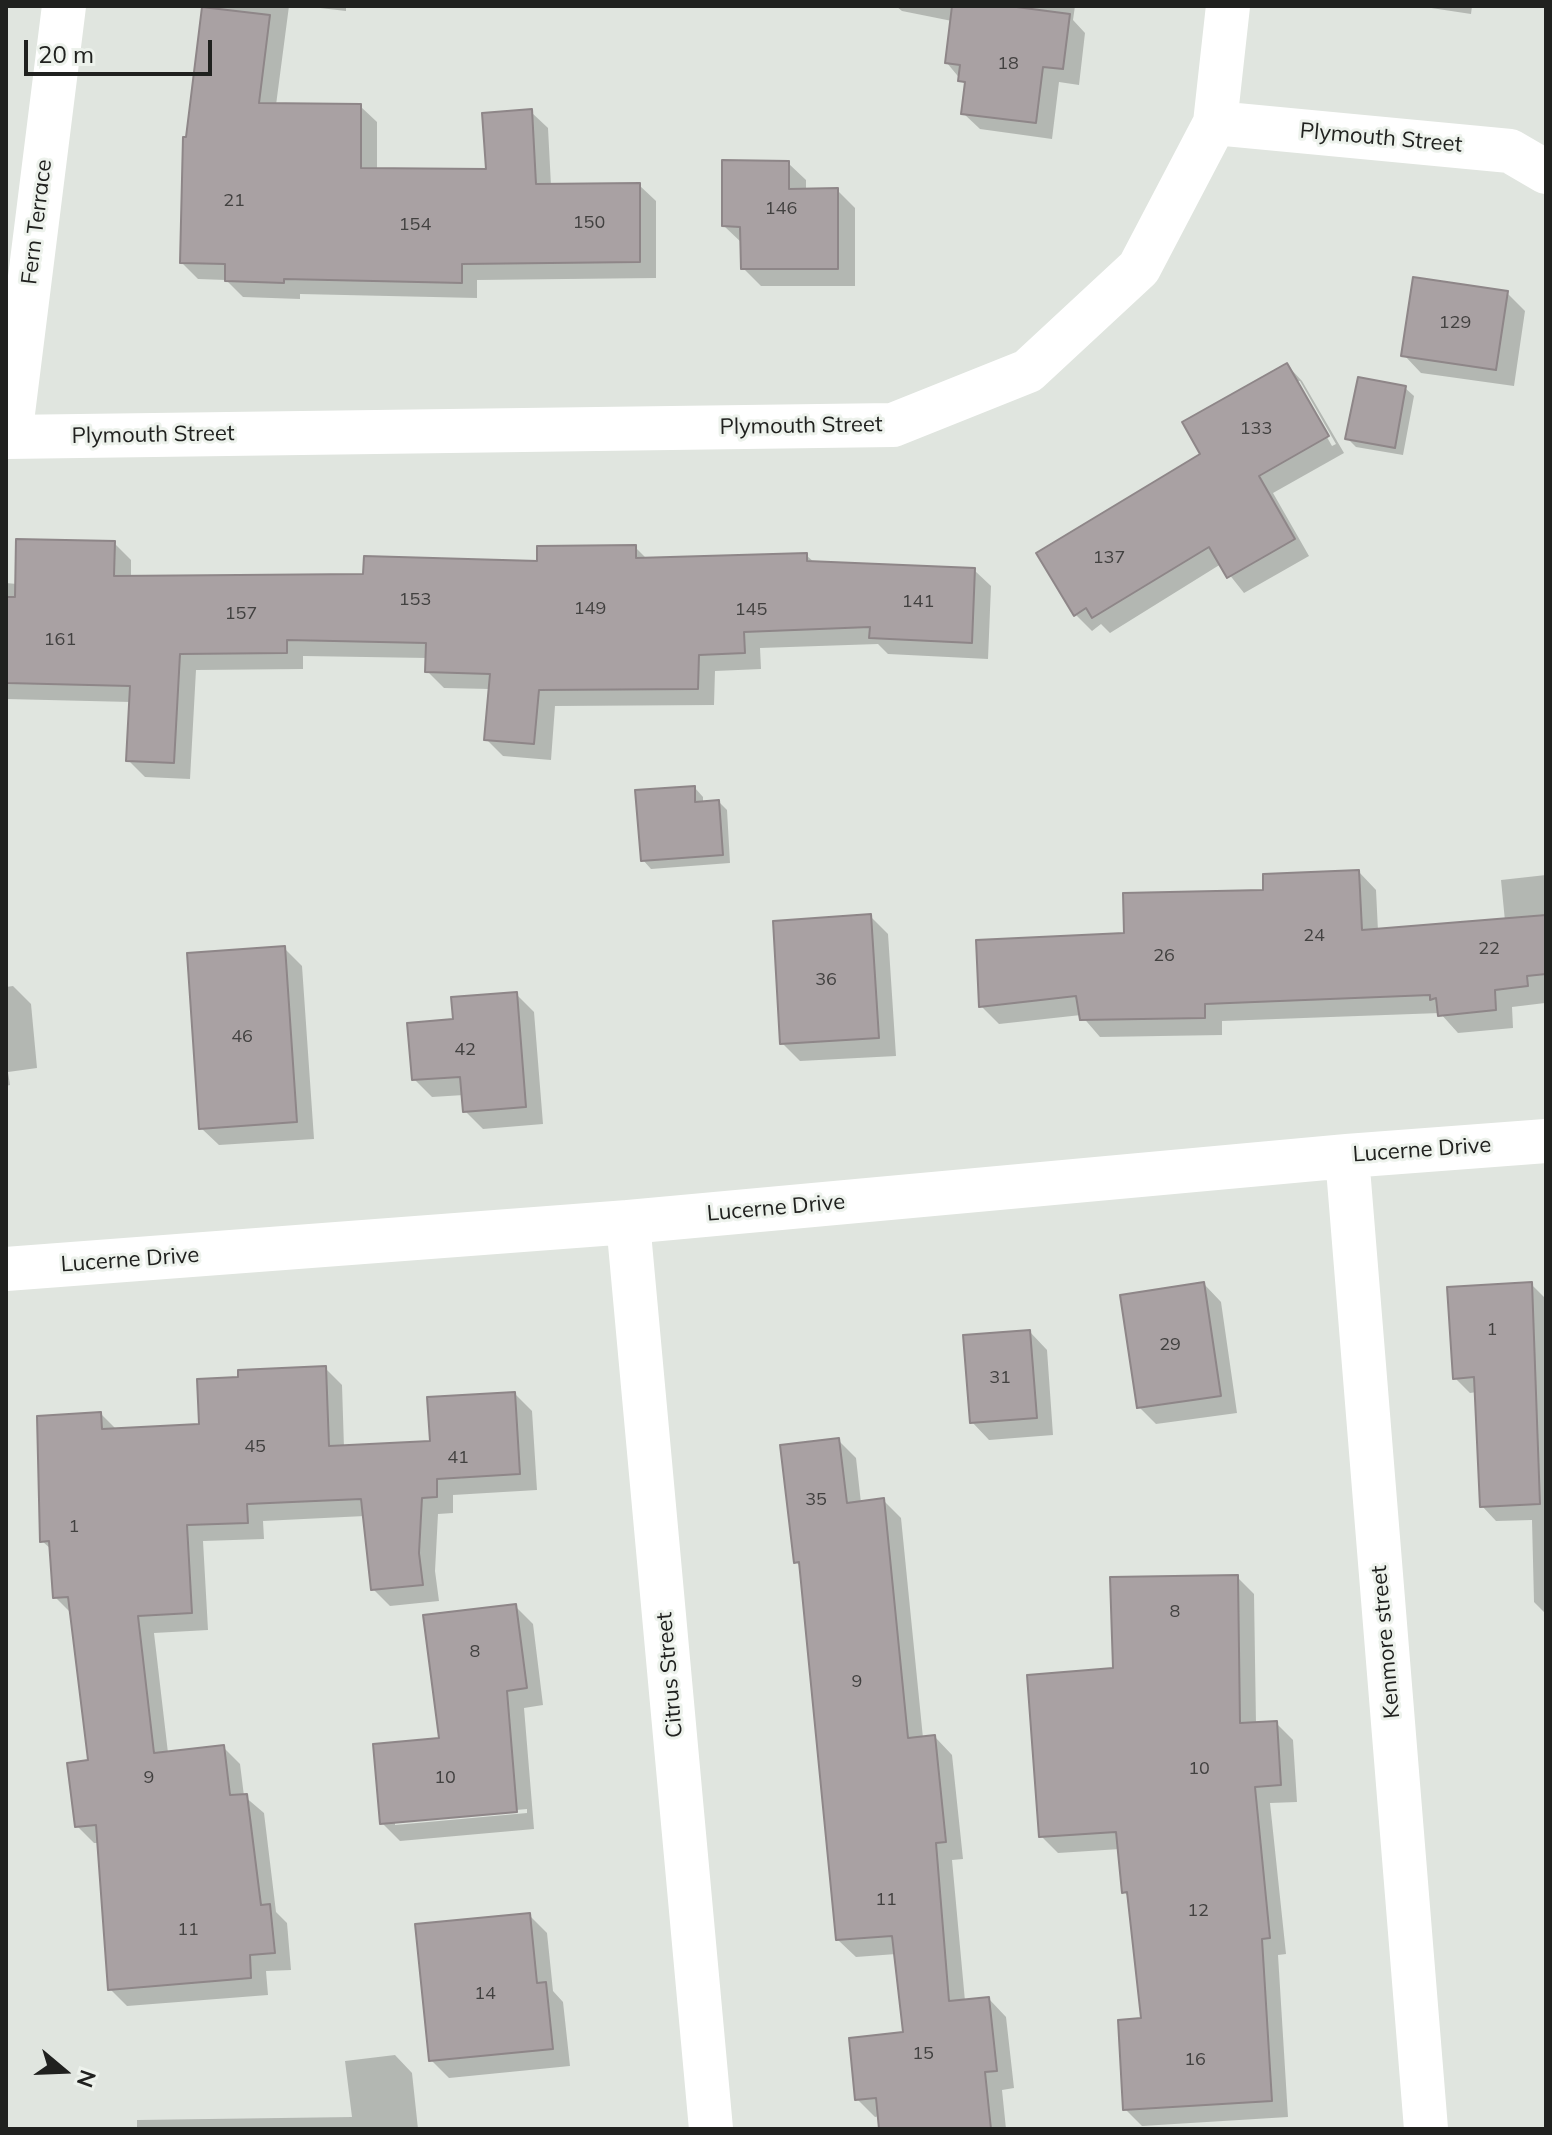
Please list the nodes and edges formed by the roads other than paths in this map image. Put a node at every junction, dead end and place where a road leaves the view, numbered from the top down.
1 (64, 6) edge
2 (1228, 6) edge
3 (1215, 123) junction
4 (1546, 172) edge
5 (8, 437) edge
6 (1546, 1141) edge
7 (1347, 1156) junction
8 (628, 1222) junction
9 (6, 1269) edge
10 (711, 2129) edge
11 (1426, 2129) edge

1 - 5 street, Fern Terrace
2 - 3 street
3 - 4 street, Plymouth Street
3 - 5 street, Plymouth Street
6 - 7 street, Lucerne Drive
7 - 8 street, Lucerne Drive
7 - 11 street, Kenmore street
8 - 9 street, Lucerne Drive
8 - 10 street, Citrus Street

